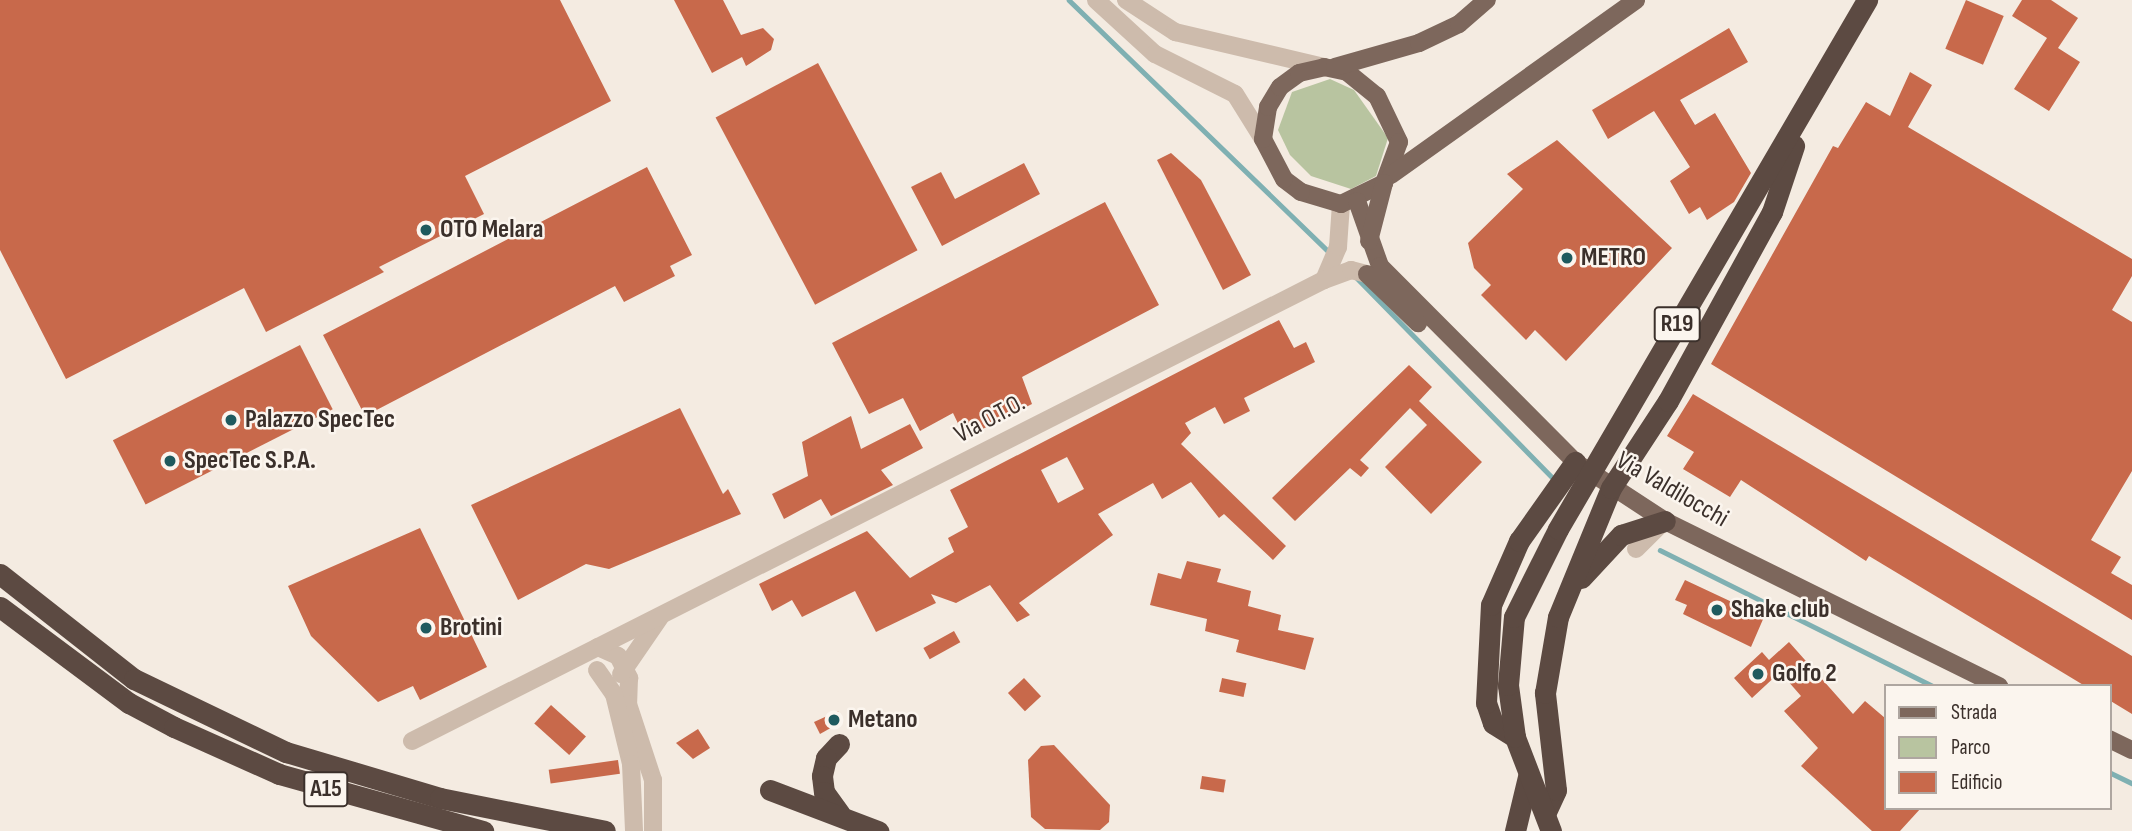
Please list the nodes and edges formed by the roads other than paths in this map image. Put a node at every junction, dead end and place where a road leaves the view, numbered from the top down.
1 (1096, 0) edge
2 (1126, 0) edge
3 (1486, 0) edge
4 (1636, 0) edge
5 (1867, 0) edge
6 (1329, 67) junction
7 (1797, 120) junction
8 (1263, 139) junction
9 (1388, 179) junction
10 (1349, 203) junction
11 (1369, 241) junction
12 (1367, 274) joint
13 (1324, 280) junction
14 (1462, 350) junction
15 (1575, 462) junction
16 (1611, 488) junction
17 (1657, 527) junction
18 (1636, 549) dead end
19 (0, 574) edge
20 (1565, 599) junction
21 (679, 601) junction
22 (0, 607) edge
23 (598, 647) junction
24 (570, 662) junction
25 (625, 668) junction
26 (597, 670) junction
27 (1995, 684) edge
28 (614, 694) junction
29 (1515, 737) junction
30 (2111, 740) edge
31 (412, 741) dead end
32 (839, 744) dead end
33 (2132, 750) edge
34 (1528, 778) junction
35 (770, 790) dead end
36 (840, 814) junction
37 (1548, 823) edge
38 (484, 831) edge
39 (605, 831) edge
40 (634, 831) edge
41 (653, 831) edge
42 (878, 831) edge
43 (1515, 831) edge

1 - 8 street
2 - 6 street
3 - 6 main road
4 - 9 main road
5 - 7 highway, R19
6 - 8 main road
6 - 9 main road
7 - 16 highway
7 - 29 highway, R19
8 - 10 main road
9 - 10 main road
9 - 11 main road
10 - 11 main road
10 - 13 street
11 - 14 main road
12 - 13 street, Via O.T.O.
12 - 14 main road, Via Valdilocchi
13 - 21 street, Via O.T.O.
14 - 15 main road, Via Valdilocchi
15 - 16 main road, Via Valdilocchi
15 - 29 highway
16 - 17 main road, Via Valdilocchi
16 - 20 highway
17 - 18 street
17 - 20 highway
17 - 27 main road, Via Valdilocchi
19 - 39 highway, A15 / A15
20 - 37 highway
21 - 23 street, Via O.T.O.
21 - 25 street, Via O.T.O.
22 - 38 highway, A15 / A15
23 - 24 street, Via O.T.O.
23 - 25 street
24 - 26 street
24 - 31 street, Via O.T.O.
25 - 26 street
25 - 28 street, Via O.T.O.
25 - 41 street
26 - 28 street
28 - 40 street
29 - 34 highway, R19
30 - 33 main road
32 - 36 highway
34 - 37 highway
34 - 43 highway
35 - 36 highway
36 - 42 highway

